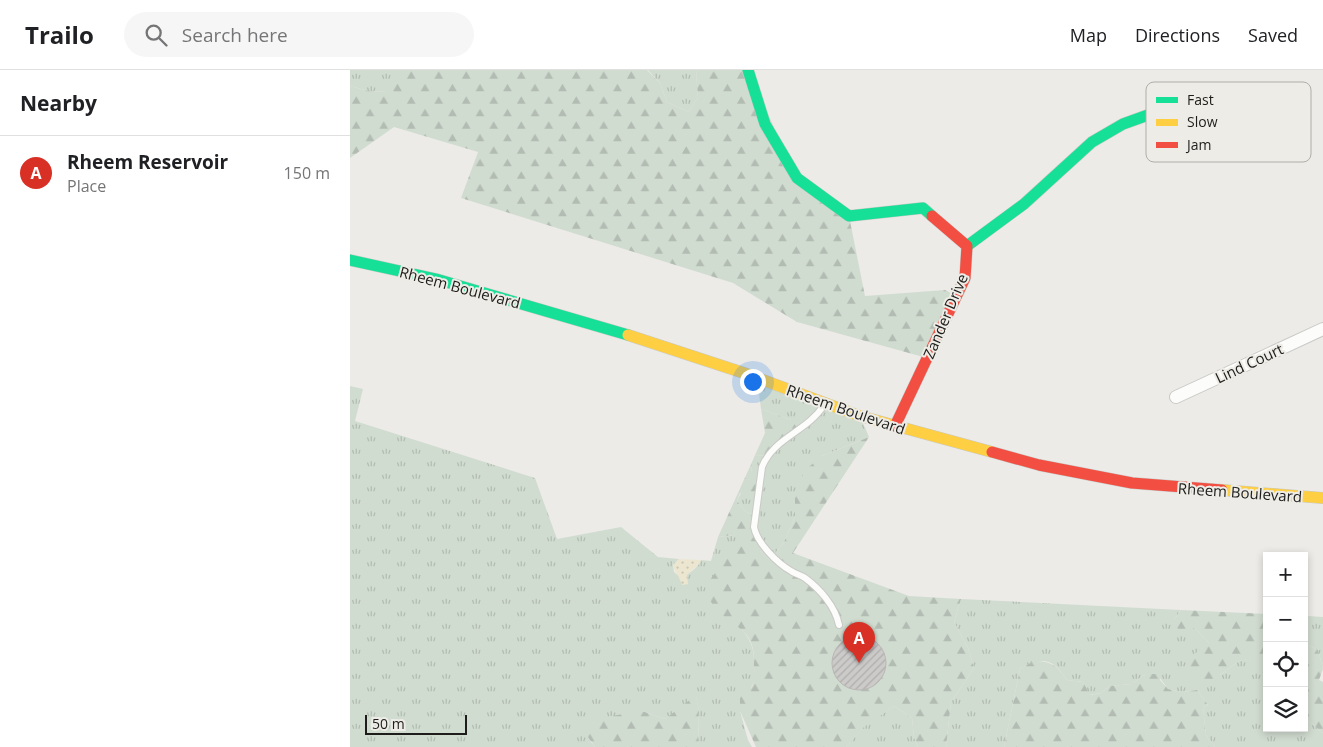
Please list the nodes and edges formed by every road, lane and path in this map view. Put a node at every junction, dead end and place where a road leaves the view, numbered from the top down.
1 (748, 70) edge
2 (1146, 116) edge
3 (968, 246) junction
4 (350, 260) edge
5 (1323, 328) edge
6 (1176, 397) dead end
7 (825, 404) junction
8 (895, 426) junction
9 (1323, 498) edge
10 (838, 625) dead end

1 - 3 street
2 - 3 street
3 - 8 street, Zander Drive
4 - 7 street, Rheem Boulevard
5 - 6 street, Lind Court
7 - 8 street, Rheem Boulevard
7 - 10 lane
8 - 9 street, Rheem Boulevard

